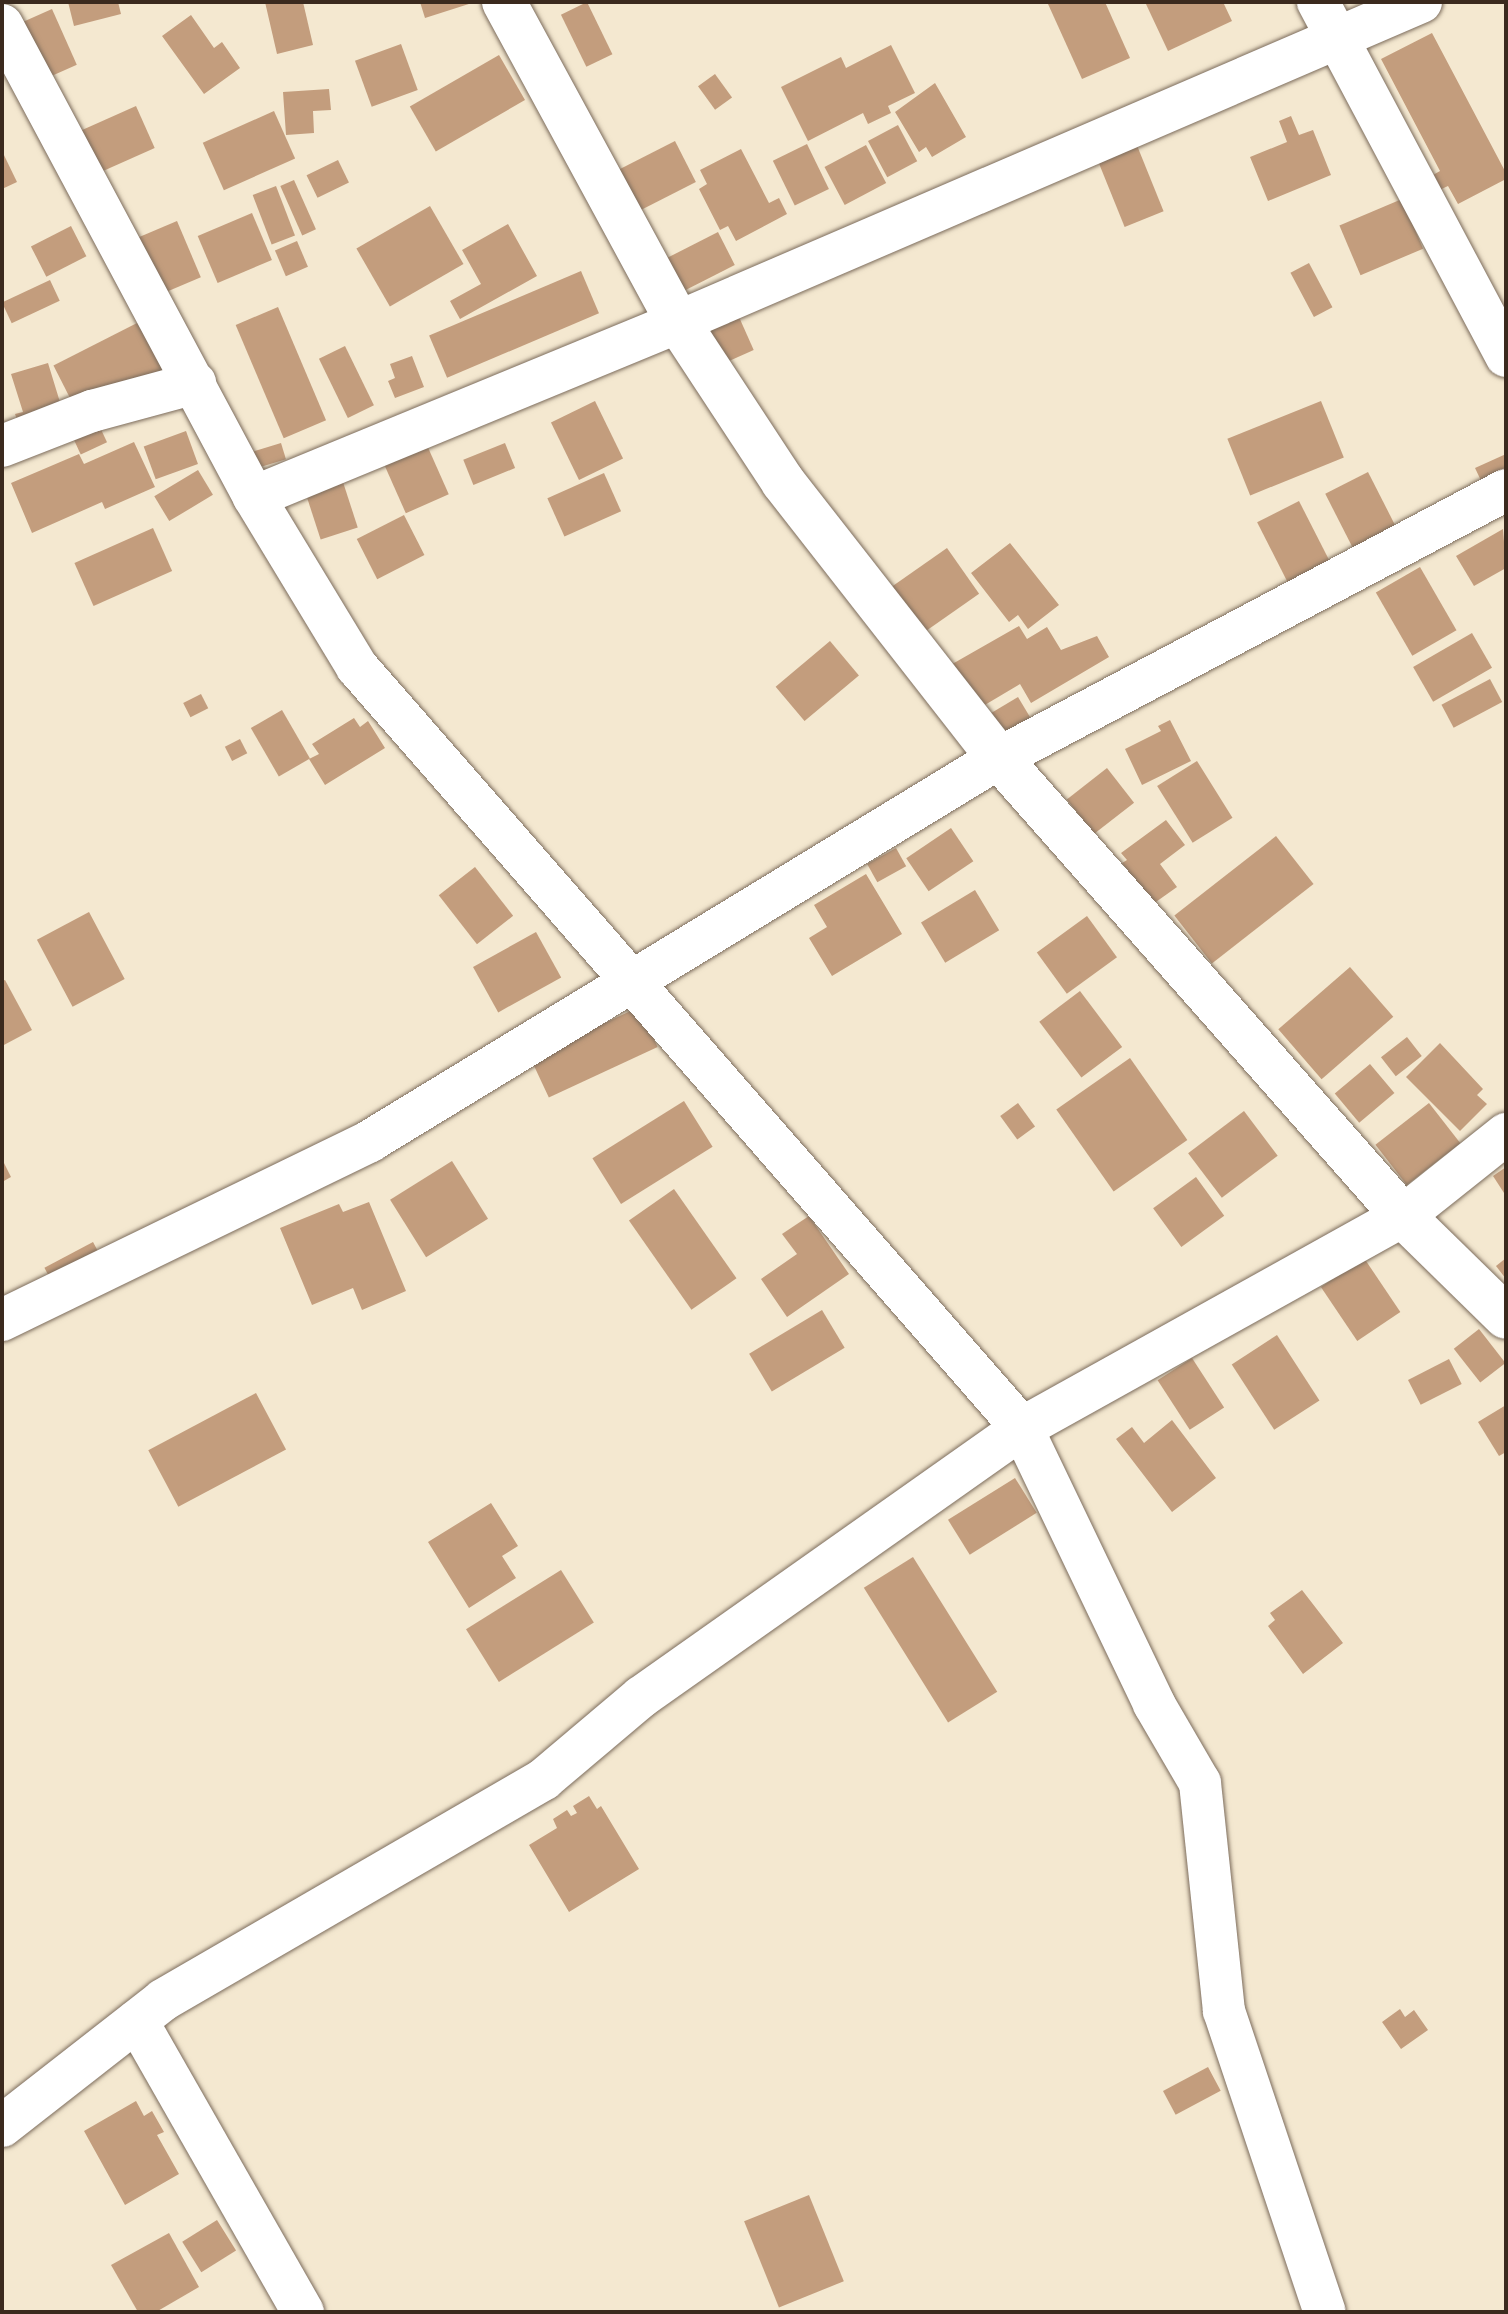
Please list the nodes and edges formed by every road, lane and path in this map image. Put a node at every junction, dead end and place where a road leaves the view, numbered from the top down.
1 (504, 2) edge
2 (1421, 2) edge
3 (1328, 19) edge
4 (2, 25) edge
5 (678, 322) junction
6 (1506, 356) edge
7 (195, 383) junction
8 (2, 446) edge
9 (1506, 490) edge
10 (254, 497) junction
11 (999, 758) junction
12 (630, 984) junction
13 (1506, 1134) edge
14 (1403, 1216) junction
15 (1506, 1317) edge
16 (2, 1320) edge
17 (1022, 1428) junction
18 (137, 2021) junction
19 (2, 2126) edge
20 (303, 2312) edge
21 (1325, 2312) edge

1 - 5 street
2 - 3 street
3 - 5 street
3 - 6 street
4 - 7 street
5 - 10 street
5 - 11 street
7 - 8 street
7 - 10 street
9 - 11 street
10 - 12 street
11 - 12 street
11 - 14 street
12 - 16 street
12 - 17 street
13 - 14 street
14 - 15 street
14 - 17 street
17 - 18 street
17 - 21 street
18 - 19 street
18 - 20 street

